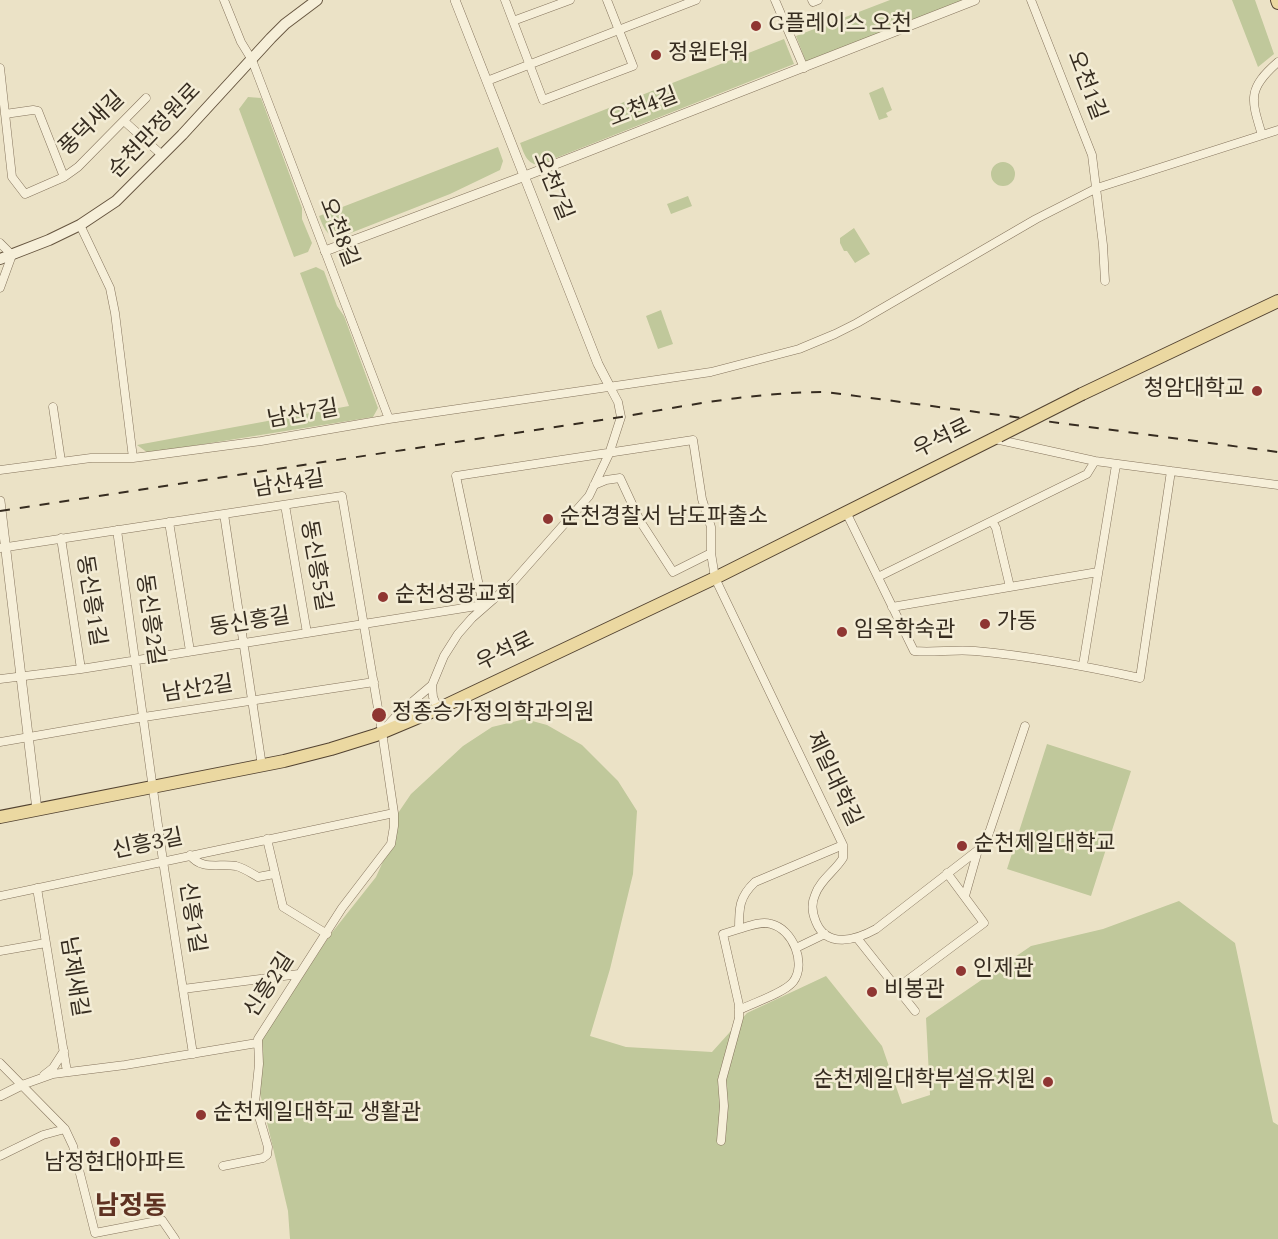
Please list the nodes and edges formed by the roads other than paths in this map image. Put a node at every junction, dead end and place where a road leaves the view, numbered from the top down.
1 (224, 0) edge
2 (316, 0) edge
3 (455, 0) edge
4 (505, 0) edge
5 (570, 0) edge
6 (607, 0) edge
7 (696, 0) edge
8 (775, 0) edge
9 (812, 0) edge
10 (818, 0) edge
11 (975, 0) edge
12 (1031, 0) edge
13 (513, 21) junction
14 (618, 30) junction
15 (252, 60) junction
16 (1278, 62) edge
17 (530, 64) junction
18 (804, 68) junction
19 (0, 69) edge
20 (488, 81) junction
21 (146, 98) dead end
22 (5, 114) junction
23 (124, 121) junction
24 (1278, 130) edge
25 (1263, 135) junction
26 (162, 155) junction
27 (525, 176) junction
28 (64, 177) junction
29 (1097, 188) junction
30 (80, 225) junction
31 (0, 243) edge
32 (325, 251) junction
33 (12, 255) junction
34 (0, 259) edge
35 (1105, 281) dead end
36 (0, 288) edge
37 (1278, 301) edge
38 (610, 387) junction
39 (53, 407) dead end
40 (389, 419) junction
41 (996, 437) junction
42 (609, 454) junction
43 (133, 458) junction
44 (61, 461) junction
45 (1095, 461) junction
46 (1116, 465) junction
47 (0, 470) edge
48 (1171, 471) junction
49 (594, 485) junction
50 (1278, 485) edge
51 (0, 501) edge
52 (285, 505) junction
53 (846, 512) junction
54 (224, 514) junction
55 (992, 521) junction
56 (170, 522) junction
57 (117, 530) junction
58 (61, 538) junction
59 (3, 547) edge
60 (711, 553) junction
61 (1098, 572) junction
62 (878, 577) junction
63 (715, 578) junction
64 (1010, 587) junction
65 (483, 606) junction
66 (892, 607) junction
67 (364, 625) junction
68 (307, 633) junction
69 (243, 643) junction
70 (190, 651) junction
71 (136, 660) junction
72 (1083, 665) junction
73 (81, 669) junction
74 (21, 676) junction
75 (0, 680) edge
76 (374, 682) junction
77 (432, 685) junction
78 (252, 701) junction
79 (438, 709) junction
80 (144, 717) junction
81 (1025, 726) dead end
82 (382, 732) junction
83 (28, 736) junction
84 (0, 742) edge
85 (262, 766) junction
86 (153, 787) junction
87 (37, 810) junction
88 (394, 813) junction
89 (0, 817) edge
90 (267, 839) junction
91 (843, 845) junction
92 (978, 850) junction
93 (190, 855) junction
94 (163, 861) junction
95 (274, 873) junction
96 (947, 873) junction
97 (37, 888) junction
98 (0, 896) edge
99 (965, 896) junction
100 (739, 929) junction
101 (327, 934) junction
102 (825, 934) junction
103 (857, 938) junction
104 (46, 943) junction
105 (796, 948) junction
106 (0, 951) edge
107 (299, 974) junction
108 (897, 988) junction
109 (183, 989) junction
110 (739, 1010) junction
111 (915, 1011) dead end
112 (257, 1043) junction
113 (64, 1051) junction
114 (193, 1054) junction
115 (0, 1063) edge
116 (67, 1072) junction
117 (39, 1078) junction
118 (22, 1085) junction
119 (0, 1096) edge
120 (65, 1129) junction
121 (721, 1141) dead end
122 (0, 1156) edge
123 (223, 1166) dead end
124 (92, 1236) edge
125 (175, 1239) edge

1 - 15 street
2 - 15 main road, 순천만정원로
3 - 20 street, 오천7길
4 - 13 street
5 - 13 street
6 - 14 street
7 - 14 street
8 - 18 street
9 - 10 street
11 - 18 street, 오천4길
12 - 29 street, 오천1길
13 - 17 street
14 - 17 street
14 - 17 street
15 - 26 main road, 순천만정원로
15 - 32 street, 오천8길
16 - 25 street
17 - 20 street
18 - 27 street, 오천4길
19 - 22 street, 풍덕새길
20 - 27 street, 오천7길
21 - 23 street, 풍덕새길
22 - 28 street, 풍덕새길
22 - 28 street, 풍덕새길
23 - 26 street
23 - 28 street, 풍덕새길
24 - 25 street, 남산7길
25 - 29 street, 남산7길
26 - 30 main road, 순천만정원로
27 - 32 street, 오천4길
27 - 38 street, 오천7길
29 - 35 street, 오천1길
29 - 38 street, 남산7길
30 - 33 main road, 순천만정원로
30 - 43 street
31 - 33 street
32 - 40 street, 오천8길
33 - 34 main road, 순천만정원로
33 - 36 street
37 - 41 main road, 우석로, bridge
38 - 40 street, 남산7길
38 - 42 street
39 - 44 street
40 - 43 street, 남산7길
41 - 45 street
41 - 53 main road, 우석로
42 - 49 street
42 - 60 street
42 - 65 street
43 - 44 street, 남산7길
44 - 47 street, 남산7길
45 - 46 street
45 - 55 street
46 - 48 street
46 - 61 street
48 - 50 street
48 - 72 street
49 - 60 street
49 - 65 street
51 - 59 street
52 - 54 street, 남산4길
52 - 67 street, 남산4길
52 - 68 street, 동신흥5길
53 - 62 street
53 - 63 main road, 우석로
54 - 56 street, 남산4길
54 - 69 street
55 - 62 street
55 - 64 street
56 - 57 street, 남산4길
56 - 70 street
57 - 58 street, 남산4길
57 - 71 street, 동신흥2길
58 - 59 street, 남산4길
58 - 73 street, 동신흥1길
59 - 74 street
60 - 63 street, 제일대학길
61 - 64 street
61 - 72 street
62 - 66 street
63 - 79 main road, 우석로
63 - 91 street, 제일대학길
64 - 66 street
65 - 67 street, 동신흥길
65 - 77 street
66 - 72 street
67 - 68 street, 동신흥길
67 - 76 street, 남산4길
68 - 69 street, 동신흥길
69 - 70 street, 동신흥길
69 - 78 street
70 - 71 street, 동신흥길
71 - 73 street, 동신흥길
71 - 80 street, 동신흥2길
73 - 74 street, 동신흥길
74 - 75 street, 동신흥길
74 - 83 street
76 - 78 street, 남산2길
76 - 82 street, 남산4길
77 - 79 street
77 - 82 street
78 - 80 street, 남산2길
78 - 85 street
79 - 82 main road, 우석로
80 - 83 street, 남산2길
80 - 86 street, 동신흥2길
81 - 92 street
82 - 85 main road, 우석로
82 - 88 street
83 - 84 street, 남산2길
83 - 87 street
85 - 86 main road, 우석로
86 - 87 main road, 우석로
86 - 94 street, 신흥1길
87 - 89 main road, 우석로
88 - 90 street, 신흥3길
88 - 101 street, 신흥2길
90 - 93 street, 신흥3길
90 - 95 street
91 - 100 street
91 - 102 street, 제일대학길
92 - 96 street
92 - 99 street
93 - 94 street, 신흥3길
93 - 95 street
94 - 97 street, 신흥3길
94 - 109 street, 신흥1길
95 - 101 street
96 - 99 street
96 - 103 street
97 - 98 street, 신흥3길
97 - 104 street, 남제새길
99 - 108 street
100 - 105 street
100 - 110 street
101 - 107 street, 신흥2길
102 - 103 street
102 - 105 street
103 - 108 street
104 - 106 street
104 - 113 street, 남제새길
105 - 110 street
107 - 109 street
107 - 112 street, 신흥2길
108 - 111 street
109 - 114 street, 신흥1길
110 - 121 street
112 - 114 street
112 - 123 street, 신흥2길
113 - 116 street, 남제새길
113 - 117 street
114 - 116 street
115 - 118 street
116 - 117 street
117 - 118 street
118 - 119 street
118 - 120 street
120 - 122 street
120 - 124 street
124 - 125 street

